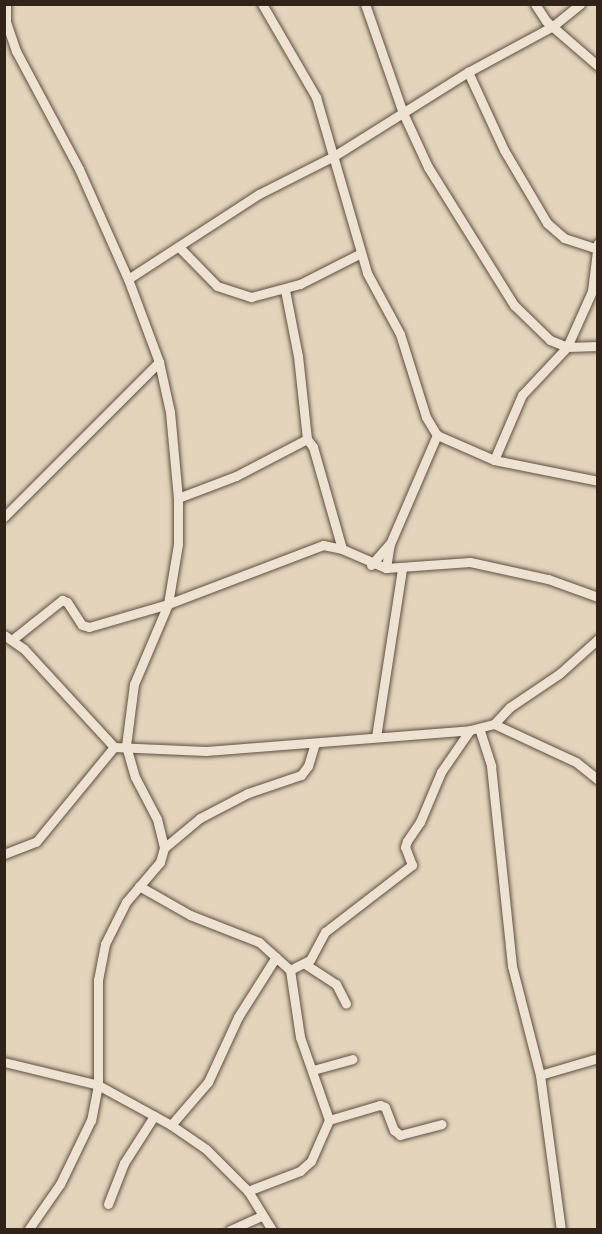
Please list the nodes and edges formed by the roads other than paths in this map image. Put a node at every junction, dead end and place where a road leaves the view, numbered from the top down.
1 (6, 4) edge
2 (262, 4) edge
3 (365, 4) edge
4 (535, 4) edge
5 (580, 4) edge
6 (553, 26) junction
7 (597, 66) edge
8 (468, 72) junction
9 (403, 113) junction
10 (334, 156) junction
11 (596, 246) edge
12 (179, 247) junction
13 (361, 253) junction
14 (128, 279) junction
15 (285, 290) junction
16 (597, 346) edge
17 (567, 347) junction
18 (159, 362) junction
19 (437, 435) junction
20 (307, 439) junction
21 (494, 460) junction
22 (597, 481) edge
23 (178, 498) junction
24 (4, 517) edge
25 (390, 544) junction
26 (342, 549) junction
27 (370, 565) junction
28 (386, 568) junction
29 (402, 569) junction
30 (597, 597) edge
31 (168, 604) junction
32 (9, 637) edge
33 (597, 639) edge
34 (494, 724) junction
35 (475, 729) junction
36 (376, 737) junction
37 (315, 743) junction
38 (126, 746) junction
39 (114, 747) junction
40 (597, 780) edge
41 (164, 848) junction
42 (4, 854) edge
43 (139, 886) junction
44 (276, 957) junction
45 (305, 964) junction
46 (290, 970) junction
47 (346, 1004) dead end
48 (597, 1058) edge
49 (353, 1059) dead end
50 (4, 1062) edge
51 (313, 1070) junction
52 (540, 1075) junction
53 (98, 1085) junction
54 (154, 1116) junction
55 (330, 1120) junction
56 (442, 1124) dead end
57 (171, 1125) junction
58 (248, 1191) junction
59 (108, 1204) dead end
60 (261, 1216) junction
61 (28, 1230) edge
62 (230, 1230) edge
63 (272, 1230) edge
64 (561, 1230) edge

1 - 14 street
2 - 10 street
3 - 9 street
4 - 6 street
5 - 6 street
6 - 7 street
6 - 8 street
8 - 9 street
8 - 11 street
9 - 10 street
9 - 17 street
10 - 12 street
10 - 13 street
11 - 17 street
12 - 14 street
12 - 15 street
13 - 15 street
13 - 19 street
14 - 18 street
15 - 20 street
16 - 17 street
17 - 21 street
18 - 23 street
18 - 24 street
19 - 21 street
19 - 25 street
20 - 23 street
20 - 26 street
21 - 22 street
23 - 31 street
25 - 27 street
25 - 28 street
26 - 27 street
26 - 31 street
27 - 28 street
28 - 29 street
29 - 30 street
29 - 36 street
31 - 32 street
31 - 38 street
32 - 39 street
33 - 34 street
34 - 35 street
34 - 40 street
35 - 36 street
35 - 45 street
35 - 52 street
36 - 37 street
37 - 38 street
37 - 41 street
38 - 39 street
38 - 41 street
39 - 42 street
41 - 43 street
43 - 44 street
43 - 53 street
44 - 46 street
44 - 57 street
45 - 46 street
45 - 47 street
46 - 51 street
48 - 52 street
49 - 51 street
50 - 53 street
51 - 55 street
52 - 64 street
53 - 54 street
53 - 61 street
54 - 57 street
54 - 59 street
55 - 56 street
55 - 58 street
57 - 58 street
58 - 60 street
60 - 62 street
60 - 63 street

